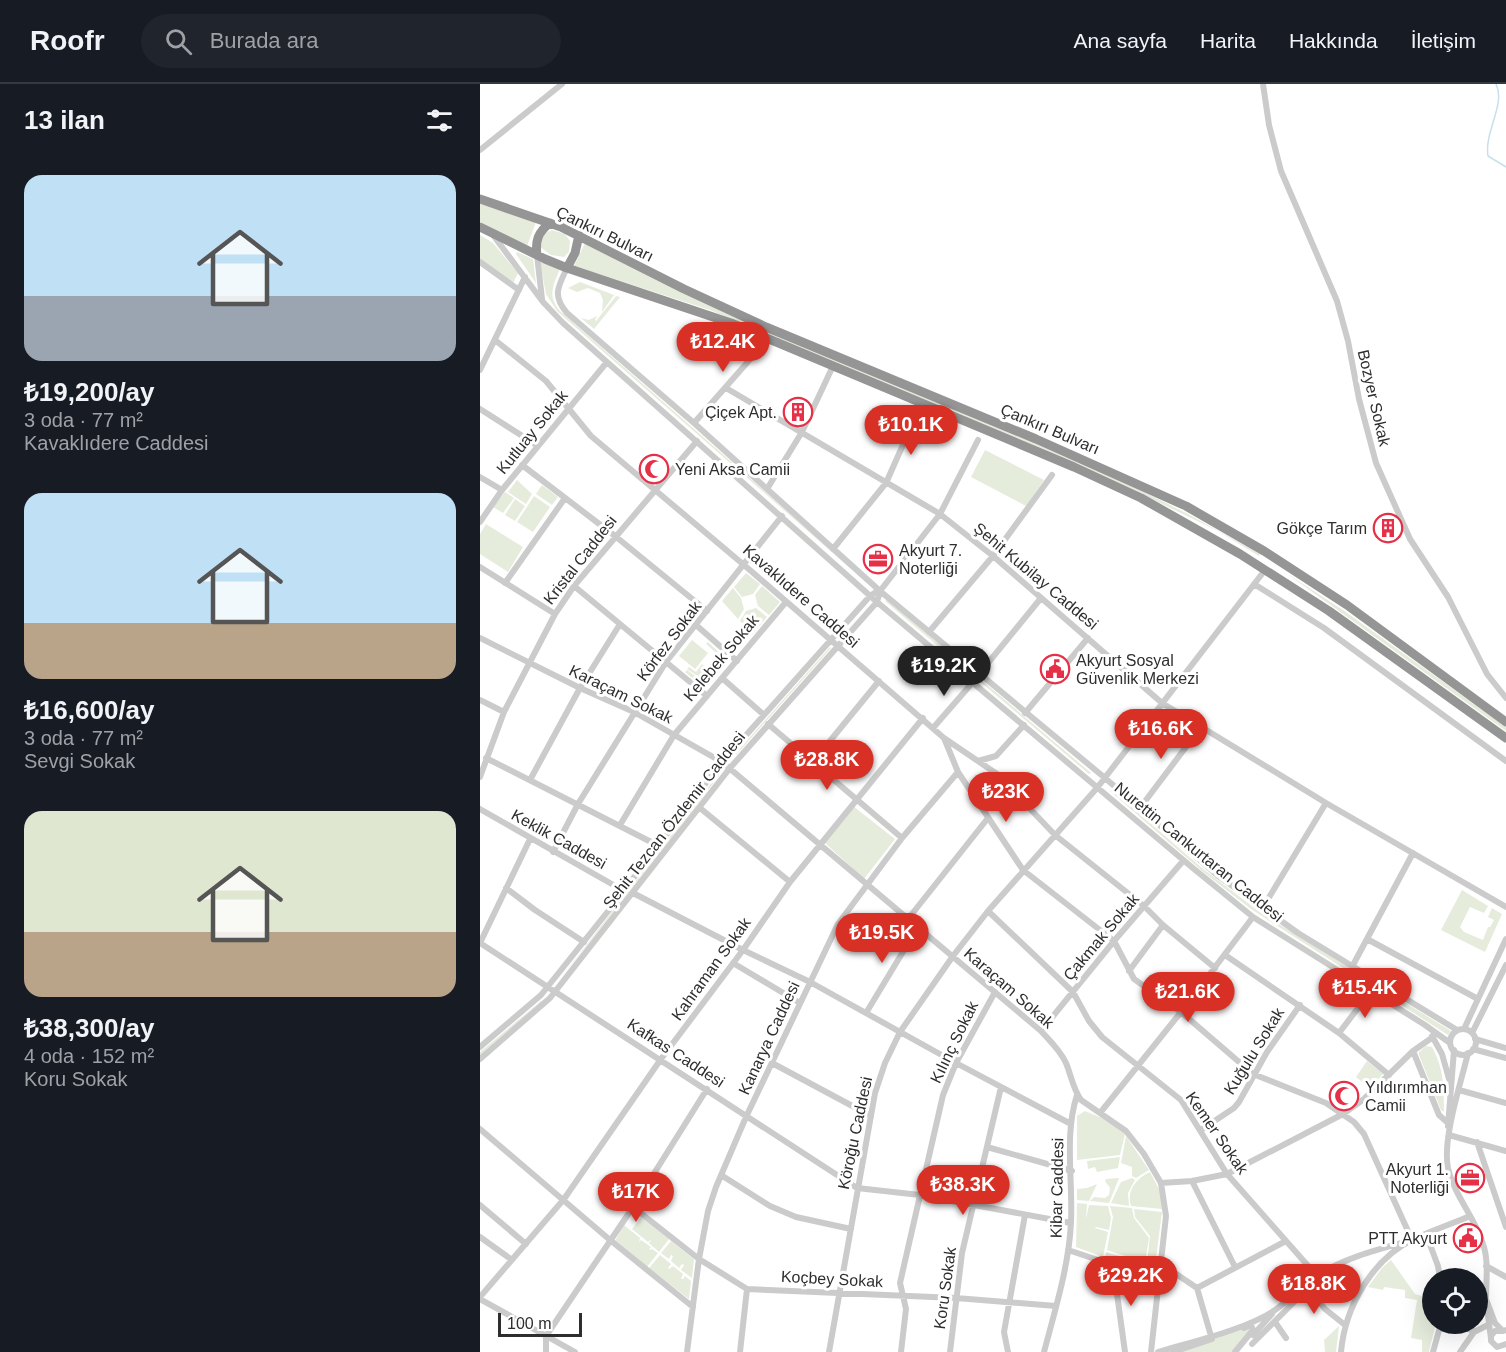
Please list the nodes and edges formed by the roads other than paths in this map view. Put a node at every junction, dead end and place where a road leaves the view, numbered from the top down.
1 (562, 84) edge
2 (1263, 84) edge
3 (480, 150) edge
4 (480, 199) edge
5 (550, 223) junction
6 (480, 227) edge
7 (493, 234) junction
8 (579, 235) junction
9 (537, 255) junction
10 (480, 264) edge
11 (567, 268) junction
12 (525, 277) junction
13 (519, 290) junction
14 (543, 302) junction
15 (768, 339) junction
16 (495, 340) junction
17 (607, 362) junction
18 (833, 366) junction
19 (480, 370) edge
20 (726, 388) junction
21 (568, 408) junction
22 (480, 409) edge
23 (915, 420) dead end
24 (694, 423) junction
25 (802, 432) junction
26 (978, 440) dead end
27 (697, 441) junction
28 (538, 446) junction
29 (522, 465) junction
30 (1052, 475) dead end
31 (480, 477) edge
32 (886, 483) junction
33 (767, 489) junction
34 (502, 490) junction
35 (655, 490) junction
36 (566, 498) junction
37 (940, 514) junction
38 (782, 516) junction
39 (480, 522) edge
40 (615, 536) junction
41 (833, 549) junction
42 (993, 556) junction
43 (744, 565) junction
44 (480, 567) edge
45 (1265, 570) junction
46 (505, 583) junction
47 (1254, 584) junction
48 (574, 586) junction
49 (880, 591) junction
50 (870, 596) junction
51 (1041, 598) junction
52 (786, 602) junction
53 (877, 602) junction
54 (707, 611) junction
55 (555, 614) junction
56 (620, 624) junction
57 (696, 625) junction
58 (928, 632) junction
59 (480, 638) edge
60 (1088, 638) junction
61 (831, 640) junction
62 (837, 646) junction
63 (736, 661) junction
64 (528, 662) junction
65 (666, 662) junction
66 (979, 674) junction
67 (722, 678) junction
68 (879, 681) junction
69 (973, 682) junction
70 (580, 688) junction
71 (707, 696) junction
72 (1506, 698) edge
73 (480, 700) edge
74 (1162, 703) junction
75 (504, 712) junction
76 (634, 712) junction
77 (1025, 713) junction
78 (764, 715) junction
79 (923, 718) junction
80 (1506, 722) edge
81 (768, 724) junction
82 (1024, 725) junction
83 (1201, 727) junction
84 (933, 728) junction
85 (674, 735) junction
86 (944, 738) junction
87 (1506, 738) edge
88 (486, 758) junction
89 (978, 761) junction
90 (1506, 761) edge
91 (722, 762) junction
92 (812, 763) junction
93 (730, 768) junction
94 (958, 772) junction
95 (480, 777) edge
96 (1105, 778) junction
97 (530, 780) junction
98 (1097, 788) junction
99 (856, 800) junction
100 (1326, 803) junction
101 (578, 804) junction
102 (700, 808) junction
103 (1140, 808) junction
104 (480, 809) edge
105 (988, 818) junction
106 (620, 825) junction
107 (1055, 835) junction
108 (902, 838) junction
109 (530, 839) junction
110 (819, 844) junction
111 (659, 846) junction
112 (553, 852) junction
113 (1413, 853) junction
114 (1183, 861) junction
115 (1023, 870) junction
116 (790, 882) junction
117 (867, 884) junction
118 (506, 888) junction
119 (624, 891) junction
120 (633, 893) junction
121 (1144, 906) junction
122 (1506, 907) edge
123 (1262, 909) junction
124 (988, 911) junction
125 (1253, 917) junction
126 (908, 919) junction
127 (1163, 925) junction
128 (918, 927) junction
129 (1367, 939) junction
130 (1506, 939) edge
131 (1114, 941) junction
132 (584, 942) junction
133 (480, 943) edge
134 (743, 950) junction
135 (1225, 955) junction
136 (953, 956) junction
137 (733, 963) junction
138 (1353, 965) junction
139 (1506, 965) edge
140 (1215, 968) junction
141 (1129, 971) junction
142 (810, 982) junction
143 (548, 987) junction
144 (556, 991) junction
145 (1371, 991) junction
146 (995, 992) junction
147 (1073, 992) junction
148 (1478, 999) junction
149 (800, 1003) junction
150 (1300, 1005) junction
151 (1181, 1012) junction
152 (866, 1013) junction
153 (1425, 1025) junction
154 (1460, 1030) junction
155 (1041, 1031) junction
156 (900, 1032) junction
157 (1339, 1033) junction
158 (1474, 1036) junction
159 (1433, 1037) junction
160 (1450, 1043) junction
161 (480, 1047) edge
162 (1506, 1048) edge
163 (1454, 1050) junction
164 (1413, 1051) junction
165 (1471, 1051) junction
166 (1506, 1058) edge
167 (480, 1059) edge
168 (661, 1059) junction
169 (772, 1063) junction
170 (956, 1064) junction
171 (1137, 1066) junction
172 (1253, 1074) junction
173 (1389, 1075) junction
174 (1001, 1087) junction
175 (1451, 1087) junction
176 (707, 1089) junction
177 (1459, 1090) junction
178 (1077, 1095) junction
179 (1506, 1103) edge
180 (1100, 1113) junction
181 (1343, 1114) junction
182 (871, 1116) junction
183 (746, 1117) junction
184 (1448, 1123) junction
185 (1071, 1124) junction
186 (480, 1129) edge
187 (1201, 1130) junction
188 (1449, 1135) junction
189 (1477, 1142) junction
190 (987, 1147) junction
191 (1506, 1151) edge
192 (1072, 1171) junction
193 (721, 1174) junction
194 (1227, 1174) junction
195 (1192, 1181) junction
196 (1161, 1184) junction
197 (857, 1188) junction
198 (920, 1195) junction
199 (564, 1199) junction
200 (480, 1205) edge
201 (974, 1205) junction
202 (633, 1207) junction
203 (1025, 1215) junction
204 (1470, 1216) junction
205 (1071, 1223) junction
206 (1506, 1227) edge
207 (851, 1229) junction
208 (1426, 1234) junction
209 (480, 1237) edge
210 (610, 1240) junction
211 (1286, 1240) junction
212 (1412, 1240) junction
213 (526, 1244) junction
214 (1068, 1250) junction
215 (699, 1259) junction
216 (512, 1260) junction
217 (1160, 1263) junction
218 (1113, 1265) junction
219 (1486, 1266) joint
220 (1235, 1267) junction
221 (1438, 1268) edge
222 (1317, 1276) junction
223 (1506, 1277) edge
224 (1158, 1280) junction
225 (1307, 1286) junction
226 (1197, 1288) junction
227 (747, 1289) junction
228 (840, 1293) junction
229 (903, 1296) junction
230 (480, 1298) edge
231 (956, 1298) junction
232 (1009, 1302) junction
233 (1488, 1304) edge
234 (1056, 1306) junction
235 (693, 1307) junction
236 (1275, 1311) junction
237 (1275, 1322) dead end
238 (1345, 1325) junction
239 (1488, 1325) edge
240 (1505, 1331) edge
241 (1438, 1334) edge
242 (1472, 1334) edge
243 (546, 1336) junction
244 (1210, 1336) junction
245 (1286, 1338) dead end
246 (1491, 1340) junction
247 (1252, 1344) dead end
248 (1506, 1348) edge
249 (546, 1352) edge
250 (575, 1352) edge
251 (687, 1352) edge
252 (740, 1352) edge
253 (829, 1352) edge
254 (901, 1352) edge
255 (950, 1352) edge
256 (1008, 1352) edge
257 (1044, 1352) edge
258 (1125, 1352) edge
259 (1151, 1352) edge
260 (1158, 1352) edge
261 (1173, 1352) edge
262 (1237, 1352) edge
263 (1341, 1352) edge
264 (1433, 1352) edge
265 (1460, 1352) edge
266 (1492, 1352) edge

1 - 3 street
2 - 72 street, Bozyer Sokak
4 - 5 highway, Çankırı Bulvarı
5 - 8 highway, Çankırı Bulvarı
5 - 9 highway
6 - 7 highway, Çankırı Bulvarı
7 - 9 highway, Çankırı Bulvarı
7 - 12 street, Nurettin Cankurtaran Caddesi
8 - 11 highway
8 - 80 highway, Çankırı Bulvarı
9 - 11 highway, Çankırı Bulvarı
9 - 14 street
10 - 13 street
11 - 15 highway, Çankırı Bulvarı
11 - 24 street, Nurettin Cankurtaran Caddesi
12 - 13 street
12 - 14 street, Nurettin Cankurtaran Caddesi
13 - 16 street
14 - 17 street, Nurettin Cankurtaran Caddesi
15 - 18 highway, Çankırı Bulvarı
15 - 20 street
16 - 19 street
16 - 21 street, Kavaklıdere Caddesi
17 - 21 street, Kutluay Sokak
17 - 27 street, Nurettin Cankurtaran Caddesi
18 - 25 street
18 - 45 highway, Çankırı Bulvarı
20 - 24 street
20 - 25 street, Şehit Kubilay Caddesi
21 - 28 street, Kutluay Sokak
21 - 35 street, Kavaklıdere Caddesi
22 - 28 street
23 - 32 street
24 - 33 street, Nurettin Cankurtaran Caddesi
25 - 32 street, Şehit Kubilay Caddesi
25 - 33 street
26 - 37 street
27 - 35 street, Kristal Caddesi
27 - 38 street, Nurettin Cankurtaran Caddesi
28 - 29 street, Kutluay Sokak
29 - 34 street, Kutluay Sokak
29 - 36 street
30 - 42 street
31 - 34 street
32 - 37 street, Şehit Kubilay Caddesi
32 - 41 street
33 - 41 street, Nurettin Cankurtaran Caddesi
34 - 39 street, Kutluay Sokak
35 - 40 street, Kristal Caddesi
35 - 43 street, Kavaklıdere Caddesi
36 - 40 street
36 - 46 street
37 - 42 street, Şehit Kubilay Caddesi
37 - 49 street
38 - 43 street, Körfez Sokak
38 - 50 street, Nurettin Cankurtaran Caddesi
40 - 48 street, Kristal Caddesi
40 - 54 street
41 - 49 street, Nurettin Cankurtaran Caddesi
42 - 51 street, Şehit Kubilay Caddesi
42 - 58 street
43 - 52 street, Kavaklıdere Caddesi
43 - 54 street, Körfez Sokak
44 - 46 street
45 - 47 street, Köroğu Caddesi
45 - 87 highway, Çankırı Bulvarı
46 - 55 street
47 - 74 street, Köroğu Caddesi
47 - 90 street
48 - 55 street, Kristal Caddesi
48 - 56 street
49 - 50 street, Şehit Tezcan Özdemir Caddesi
49 - 53 street, Şehit Tezcan Özdemir Caddesi
49 - 58 street, Nurettin Cankurtaran Caddesi
50 - 53 street, Nurettin Cankurtaran Caddesi
50 - 61 street, Şehit Tezcan Özdemir Caddesi
51 - 60 street, Şehit Kubilay Caddesi
51 - 66 street
52 - 61 street, Kavaklıdere Caddesi
52 - 63 street, Kelebek Sokak
53 - 62 street, Şehit Tezcan Özdemir Caddesi
53 - 69 street, Nurettin Cankurtaran Caddesi
54 - 57 street, Körfez Sokak
55 - 64 street, Kristal Caddesi
56 - 65 street
56 - 70 street
57 - 63 street
57 - 65 street, Körfez Sokak
58 - 66 street, Nurettin Cankurtaran Caddesi
59 - 64 street, Karaçam Sokak
60 - 74 street, Şehit Kubilay Caddesi
60 - 77 street
61 - 62 street, Kavaklıdere Caddesi
61 - 78 street, Şehit Tezcan Özdemir Caddesi
62 - 68 street, Kavaklıdere Caddesi
62 - 81 street, Şehit Tezcan Özdemir Caddesi
63 - 67 street, Kelebek Sokak
64 - 70 street, Karaçam Sokak
64 - 75 street, Kristal Caddesi
65 - 71 street
65 - 76 street, Körfez Sokak
66 - 77 street, Nurettin Cankurtaran Caddesi
67 - 71 street, Kelebek Sokak
67 - 78 street
68 - 79 street, Kavaklıdere Caddesi
68 - 92 street
69 - 82 street, Nurettin Cankurtaran Caddesi
69 - 84 street
70 - 76 street, Karaçam Sokak
70 - 97 street
71 - 85 street, Kelebek Sokak
73 - 75 street
74 - 83 street, Şehit Kubilay Caddesi
74 - 96 street, Köroğu Caddesi
75 - 88 street, Kristal Caddesi
76 - 85 street, Karaçam Sokak
76 - 101 street, Körfez Sokak
77 - 96 street, Nurettin Cankurtaran Caddesi
78 - 91 street, Şehit Tezcan Özdemir Caddesi
79 - 84 street, Kavaklıdere Caddesi
79 - 99 street, Kahraman Sokak
81 - 92 street
81 - 93 street, Şehit Tezcan Özdemir Caddesi
82 - 89 street
82 - 98 street, Nurettin Cankurtaran Caddesi
83 - 100 street, Şehit Kubilay Caddesi
83 - 103 street
84 - 86 street, Kavaklıdere Caddesi
85 - 91 street, Karaçam Sokak
85 - 106 street, Kelebek Sokak
86 - 89 street
86 - 94 street, Kavaklıdere Caddesi
88 - 95 street, Kristal Caddesi
88 - 97 street
89 - 107 street
91 - 93 street, Karaçam Sokak
91 - 111 street, Şehit Tezcan Özdemir Caddesi
92 - 99 street
93 - 102 street, Şehit Tezcan Özdemir Caddesi
93 - 110 street, Karaçam Sokak
94 - 105 street, Kavaklıdere Caddesi
94 - 108 street, Kanarya Caddesi
96 - 98 street, Köroğu Caddesi
96 - 103 street, Nurettin Cankurtaran Caddesi
97 - 101 street
98 - 107 street, Köroğu Caddesi
98 - 114 street, Nurettin Cankurtaran Caddesi
99 - 108 street
99 - 110 street, Kahraman Sokak
100 - 113 street, Şehit Kubilay Caddesi
100 - 123 street
101 - 106 street
101 - 112 street, Körfez Sokak
102 - 116 street
102 - 120 street, Şehit Tezcan Özdemir Caddesi
103 - 123 street, Nurettin Cankurtaran Caddesi
104 - 109 street, Keklik Caddesi
105 - 115 street, Kavaklıdere Caddesi
105 - 126 street
106 - 111 street
107 - 115 street, Köroğu Caddesi
107 - 121 street
108 - 117 street, Kanarya Caddesi
109 - 112 street, Keklik Caddesi
109 - 118 street
110 - 116 street, Kahraman Sokak
110 - 117 street, Karaçam Sokak
111 - 119 street, Şehit Tezcan Özdemir Caddesi
112 - 119 street, Keklik Caddesi
113 - 122 street, Şehit Kubilay Caddesi
113 - 129 street
114 - 121 street, Çakmak Sokak
114 - 125 street, Nurettin Cankurtaran Caddesi
115 - 124 street, Köroğu Caddesi
115 - 131 street, Kavaklıdere Caddesi
116 - 134 street, Kahraman Sokak
117 - 126 street, Karaçam Sokak
117 - 142 street, Kanarya Caddesi
118 - 132 street
118 - 133 street
119 - 132 street, Şehit Tezcan Özdemir Caddesi
120 - 134 street
120 - 144 street, Şehit Tezcan Özdemir Caddesi
121 - 127 street
121 - 131 street, Çakmak Sokak
123 - 138 street, Nurettin Cankurtaran Caddesi
124 - 136 street, Köroğu Caddesi
124 - 147 street, Kemer Sokak
125 - 135 street
125 - 145 street, Nurettin Cankurtaran Caddesi
126 - 128 street, Karaçam Sokak
127 - 140 street
127 - 141 street
128 - 136 street, Karaçam Sokak
128 - 152 street
129 - 138 street
129 - 148 street
130 - 148 street
131 - 141 street, Kavaklıdere Caddesi
131 - 147 street, Çakmak Sokak
132 - 143 street, Şehit Tezcan Özdemir Caddesi
133 - 143 street, Kafkas Caddesi
134 - 137 street, Kahraman Sokak
134 - 142 street
135 - 140 street
135 - 150 street
136 - 146 street, Karaçam Sokak
136 - 156 street, Köroğu Caddesi
137 - 149 street
137 - 168 street, Kahraman Sokak
138 - 154 street, Nurettin Cankurtaran Caddesi
139 - 158 street
140 - 151 street
141 - 151 street, Kavaklıdere Caddesi
142 - 149 street, Kanarya Caddesi
142 - 152 street
143 - 144 street, Kafkas Caddesi
143 - 161 street, Şehit Tezcan Özdemir Caddesi
144 - 167 street, Şehit Tezcan Özdemir Caddesi
144 - 168 street, Kafkas Caddesi
145 - 153 street, Nurettin Cankurtaran Caddesi
145 - 157 street
146 - 155 street, Karaçam Sokak
146 - 170 street, Kılınç Sokak
147 - 155 street, Çakmak Sokak
147 - 171 street, Kemer Sokak
148 - 154 street
149 - 169 street, Kanarya Caddesi
150 - 157 street
150 - 172 street, Kuğulu Sokak
151 - 171 street
151 - 172 street, Kavaklıdere Caddesi
152 - 156 street
153 - 159 street
153 - 160 street, Nurettin Cankurtaran Caddesi
154 - 158 street
154 - 160 street
155 - 178 street, Karaçam Sokak
156 - 170 street
156 - 182 street, Köroğu Caddesi
157 - 173 street
158 - 162 street
158 - 165 street
159 - 164 street
159 - 175 street
160 - 163 street
163 - 165 street
163 - 175 street
164 - 173 street
164 - 184 street
165 - 166 street
165 - 177 street
168 - 176 street, Kafkas Caddesi
168 - 199 street, Kahraman Sokak
169 - 182 street
169 - 183 street, Kanarya Caddesi
170 - 174 street
170 - 198 street, Kılınç Sokak
171 - 180 street
171 - 187 street, Kemer Sokak
172 - 181 street, Kavaklıdere Caddesi
172 - 187 street, Kuğulu Sokak
173 - 181 street
174 - 185 street
174 - 190 street, Koru Sokak
175 - 184 street
176 - 183 street, Kafkas Caddesi
176 - 202 street
177 - 179 street
177 - 188 street
178 - 180 street
178 - 185 street, Kibar Caddesi
180 - 196 street
181 - 194 street
181 - 212 street, Kavaklıdere Caddesi
182 - 197 street, Köroğu Caddesi
183 - 193 street, Kanarya Caddesi
183 - 197 street, Kafkas Caddesi
184 - 188 street
185 - 192 street, Kibar Caddesi
186 - 199 street
187 - 194 street, Kemer Sokak
188 - 189 street
188 - 204 street
189 - 191 street
189 - 206 street
190 - 192 street
190 - 201 street, Koru Sokak
192 - 205 street, Kibar Caddesi
193 - 207 street
193 - 215 street, Kanarya Caddesi
194 - 195 street
194 - 211 street, Kemer Sokak
195 - 196 street
195 - 220 street
196 - 217 street
197 - 198 street
197 - 207 street, Köroğu Caddesi
198 - 201 street
198 - 229 street, Kılınç Sokak
199 - 210 street
199 - 213 street, Kahraman Sokak
200 - 213 street
201 - 203 street
201 - 231 street, Koru Sokak
202 - 210 street
202 - 215 street, Koçbey Sokak
203 - 205 street
203 - 232 street
204 - 208 street
204 - 219 street
205 - 214 street, Kibar Caddesi
207 - 228 street, Köroğu Caddesi
208 - 212 street
208 - 221 street
209 - 216 street
210 - 235 street
210 - 243 street
211 - 220 street
211 - 222 street, Kemer Sokak
212 - 222 street
212 - 238 street
213 - 216 street, Kahraman Sokak
214 - 218 street
214 - 234 street, Kibar Caddesi
215 - 227 street, Koçbey Sokak
215 - 235 street, Kanarya Caddesi
216 - 230 street, Kahraman Sokak
217 - 224 street
217 - 226 street
218 - 224 street
218 - 258 street
219 - 223 street
220 - 226 street
222 - 225 street
224 - 259 street
225 - 236 street
225 - 238 street
225 - 247 street
226 - 244 street
227 - 228 street, Koçbey Sokak
227 - 252 street
228 - 229 street, Koçbey Sokak
228 - 253 street, Köroğu Caddesi
229 - 231 street, Koçbey Sokak
229 - 254 street, Kılınç Sokak
230 - 243 street
231 - 232 street, Koçbey Sokak
231 - 255 street, Koru Sokak
232 - 234 street, Koçbey Sokak
232 - 256 street
233 - 240 street
234 - 257 street, Kibar Caddesi
235 - 251 street, Kanarya Caddesi
236 - 244 street
236 - 262 street
237 - 245 street
238 - 263 street
239 - 246 street
240 - 246 street
241 - 264 street
242 - 265 street
243 - 249 street
243 - 250 street
244 - 260 street
246 - 248 street
246 - 266 street
261 - 262 street

